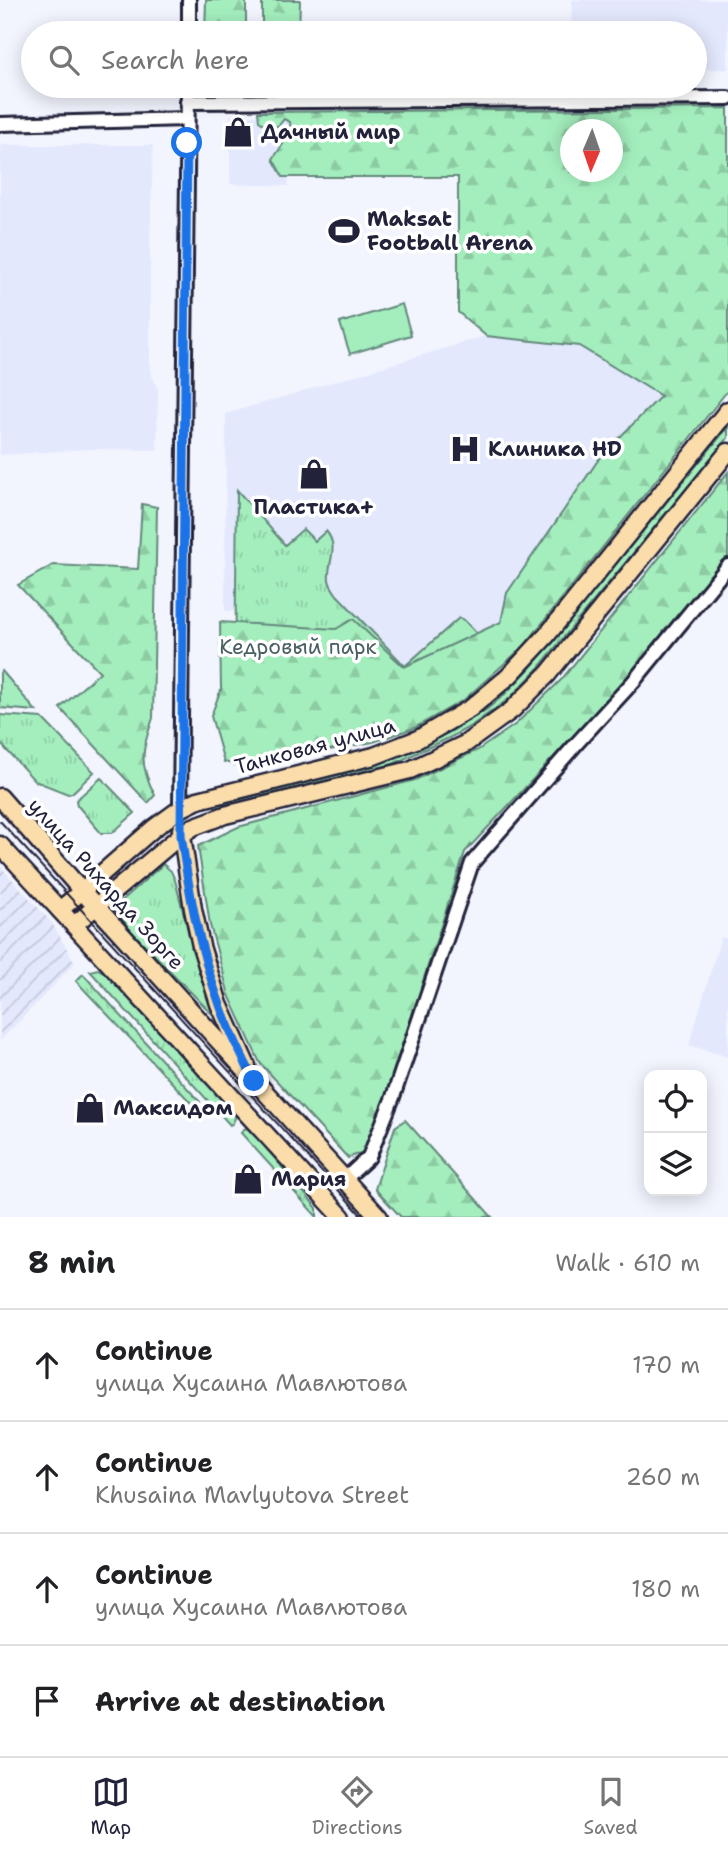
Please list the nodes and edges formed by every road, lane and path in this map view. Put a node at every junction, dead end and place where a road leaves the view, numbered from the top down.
1 (189, 0) edge
2 (189, 21) edge
3 (707, 97) edge
4 (728, 97) edge
5 (187, 98) edge
6 (620, 98) edge
7 (187, 102) junction
8 (187, 119) junction
9 (0, 124) edge
10 (728, 410) edge
11 (728, 452) edge
12 (728, 566) edge
13 (0, 797) edge
14 (180, 809) junction
15 (181, 835) junction
16 (0, 845) edge
17 (82, 891) junction
18 (96, 906) junction
19 (60, 910) junction
20 (74, 925) junction
21 (254, 1081) junction
22 (345, 1179) junction
23 (335, 1215) edge
24 (379, 1217) edge

1 - 2 street
3 - 4 street
5 - 7 street
6 - 7 street
7 - 8 street
8 - 9 street
8 - 14 street
10 - 14 main road, Танковая улица
11 - 15 main road, Танковая улица
12 - 22 street
13 - 17 main road, улица Рихарда Зорге
14 - 15 main road
14 - 17 main road, Танковая улица
15 - 18 main road, Танковая улица
15 - 21 main road
16 - 19 main road
17 - 18 main road, улица Рихарда Зорге
17 - 19 main road, Танковая улица
18 - 20 main road, Танковая улица
18 - 21 main road, улица Рихарда Зорге
19 - 20 main road
20 - 23 main road
21 - 22 main road, улица Рихарда Зорге
22 - 24 main road, улица Рихарда Зорге

